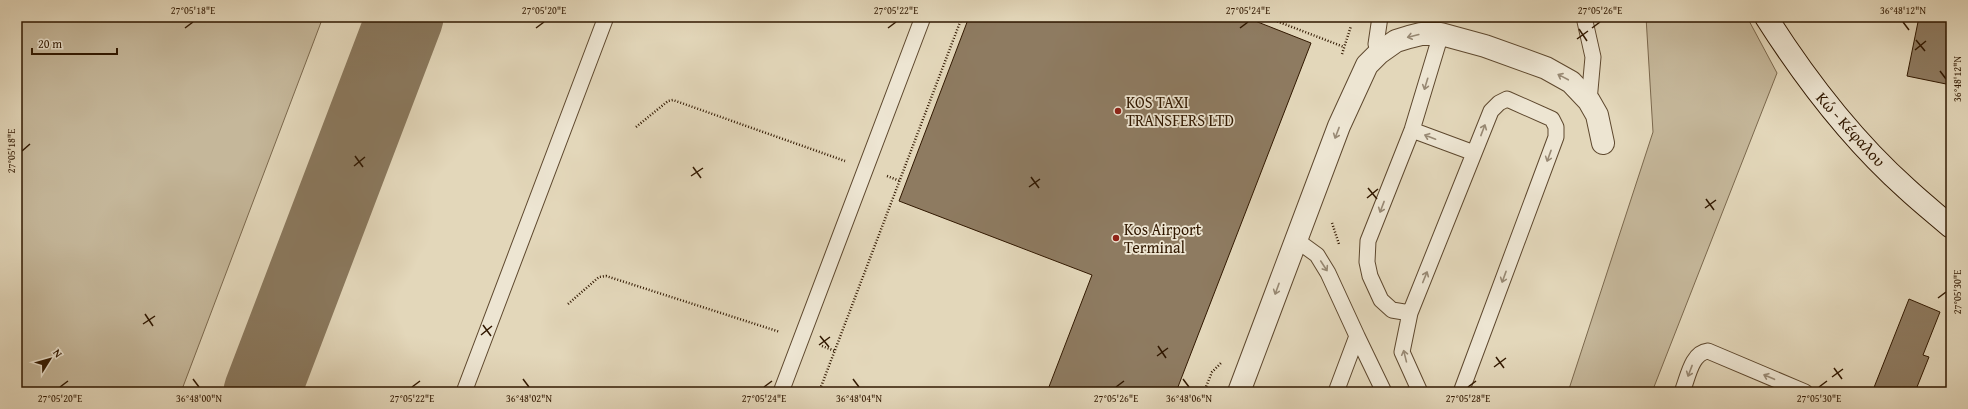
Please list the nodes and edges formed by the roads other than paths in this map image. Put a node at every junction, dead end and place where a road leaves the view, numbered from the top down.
1 (606, 17) edge
2 (923, 17) edge
3 (1380, 17) edge
4 (1584, 17) edge
5 (1766, 17) edge
6 (1441, 34) junction
7 (1379, 53) junction
8 (1589, 101) junction
9 (1412, 130) junction
10 (1603, 143) dead end
11 (1474, 154) junction
12 (1951, 227) edge
13 (1295, 239) junction
14 (1410, 313) junction
15 (1357, 336) junction
16 (464, 392) edge
17 (781, 392) edge
18 (1239, 392) edge
19 (1336, 392) edge
20 (1384, 392) edge
21 (1420, 392) edge
22 (1461, 392) edge
23 (1682, 392) edge
24 (1805, 392) edge

1 - 16 lane
2 - 17 lane
3 - 7 lane
4 - 8 lane
5 - 12 street, Κώ - Κέφαλου
6 -> 7 street
8 -> 6 street
6 -> 9 lane
7 -> 13 street
8 - 10 street
11 -> 9 lane
9 -> 14 lane
14 -> 11 lane
11 -> 22 lane
13 -> 15 lane
13 -> 18 street
21 -> 14 lane
15 - 19 lane
15 - 20 lane
24 -> 23 lane

